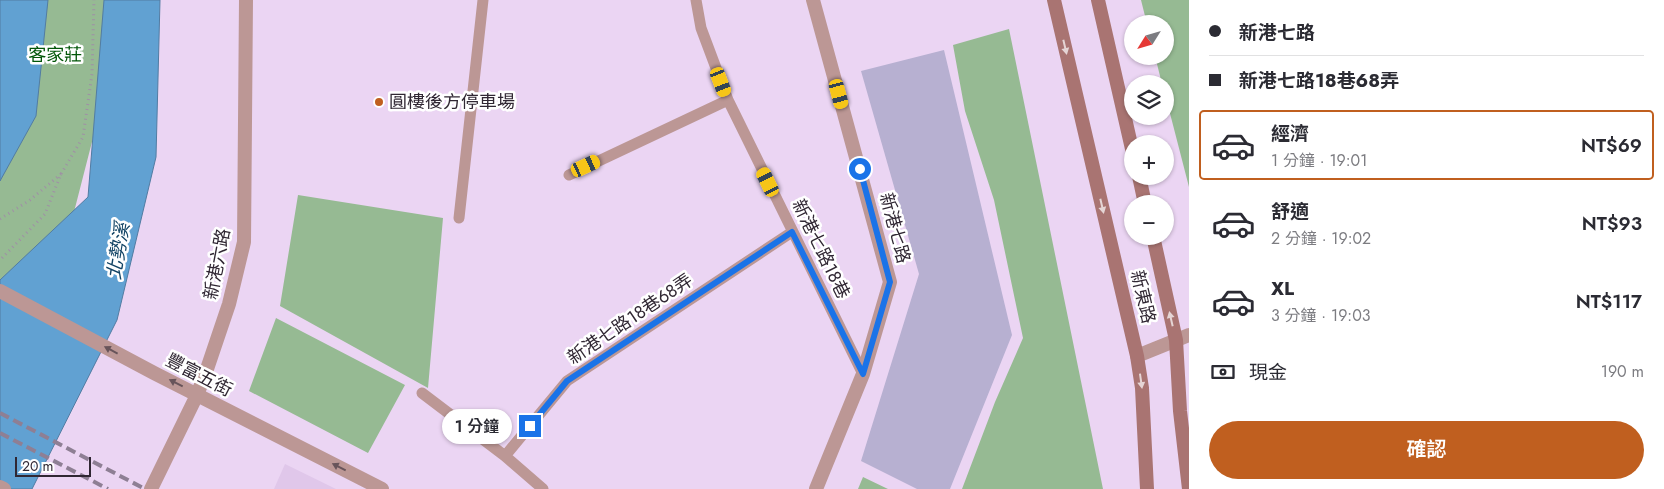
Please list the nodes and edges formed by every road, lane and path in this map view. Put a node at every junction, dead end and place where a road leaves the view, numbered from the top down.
1 (94, 0) edge
2 (246, 0) edge
3 (483, 0) edge
4 (696, 0) edge
5 (813, 0) edge
6 (1054, 0) edge
7 (1098, 0) edge
8 (728, 100) junction
9 (1129, 135) edge
10 (61, 174) junction
11 (569, 175) dead end
12 (0, 218) edge
13 (458, 218) dead end
14 (792, 232) junction
15 (1155, 245) edge
16 (2, 258) dead end
17 (0, 291) edge
18 (1183, 338) edge
19 (1138, 356) junction
20 (863, 374) junction
21 (422, 393) dead end
22 (197, 394) junction
23 (506, 456) junction
24 (0, 487) edge
25 (4, 489) edge
26 (151, 489) edge
27 (382, 489) edge
28 (544, 489) edge
29 (816, 489) edge
30 (1147, 489) edge
31 (1189, 489) edge

1 - 10 path
2 - 22 street, 新港六路
3 - 13 lane
4 - 8 lane, 新港七路18巷
5 - 20 street, 新港七路
6 -> 19 main road, 新東路
7 - 9 main road
8 - 11 lane
8 - 14 lane, 新港七路18巷
10 - 12 path
10 - 16 path
14 - 20 lane, 新港七路18巷
14 - 23 lane, 新港七路18巷68弄
18 -> 15 main road, 新東路
22 -> 17 street, 豐富五街
18 - 19 street
18 - 31 main road, 新東路
19 -> 30 main road, 新東路
20 - 29 street, 新港七路
21 - 23 lane
22 - 26 street, 新港六路
27 -> 22 street, 豐富五街
23 - 28 lane
24 - 25 street

